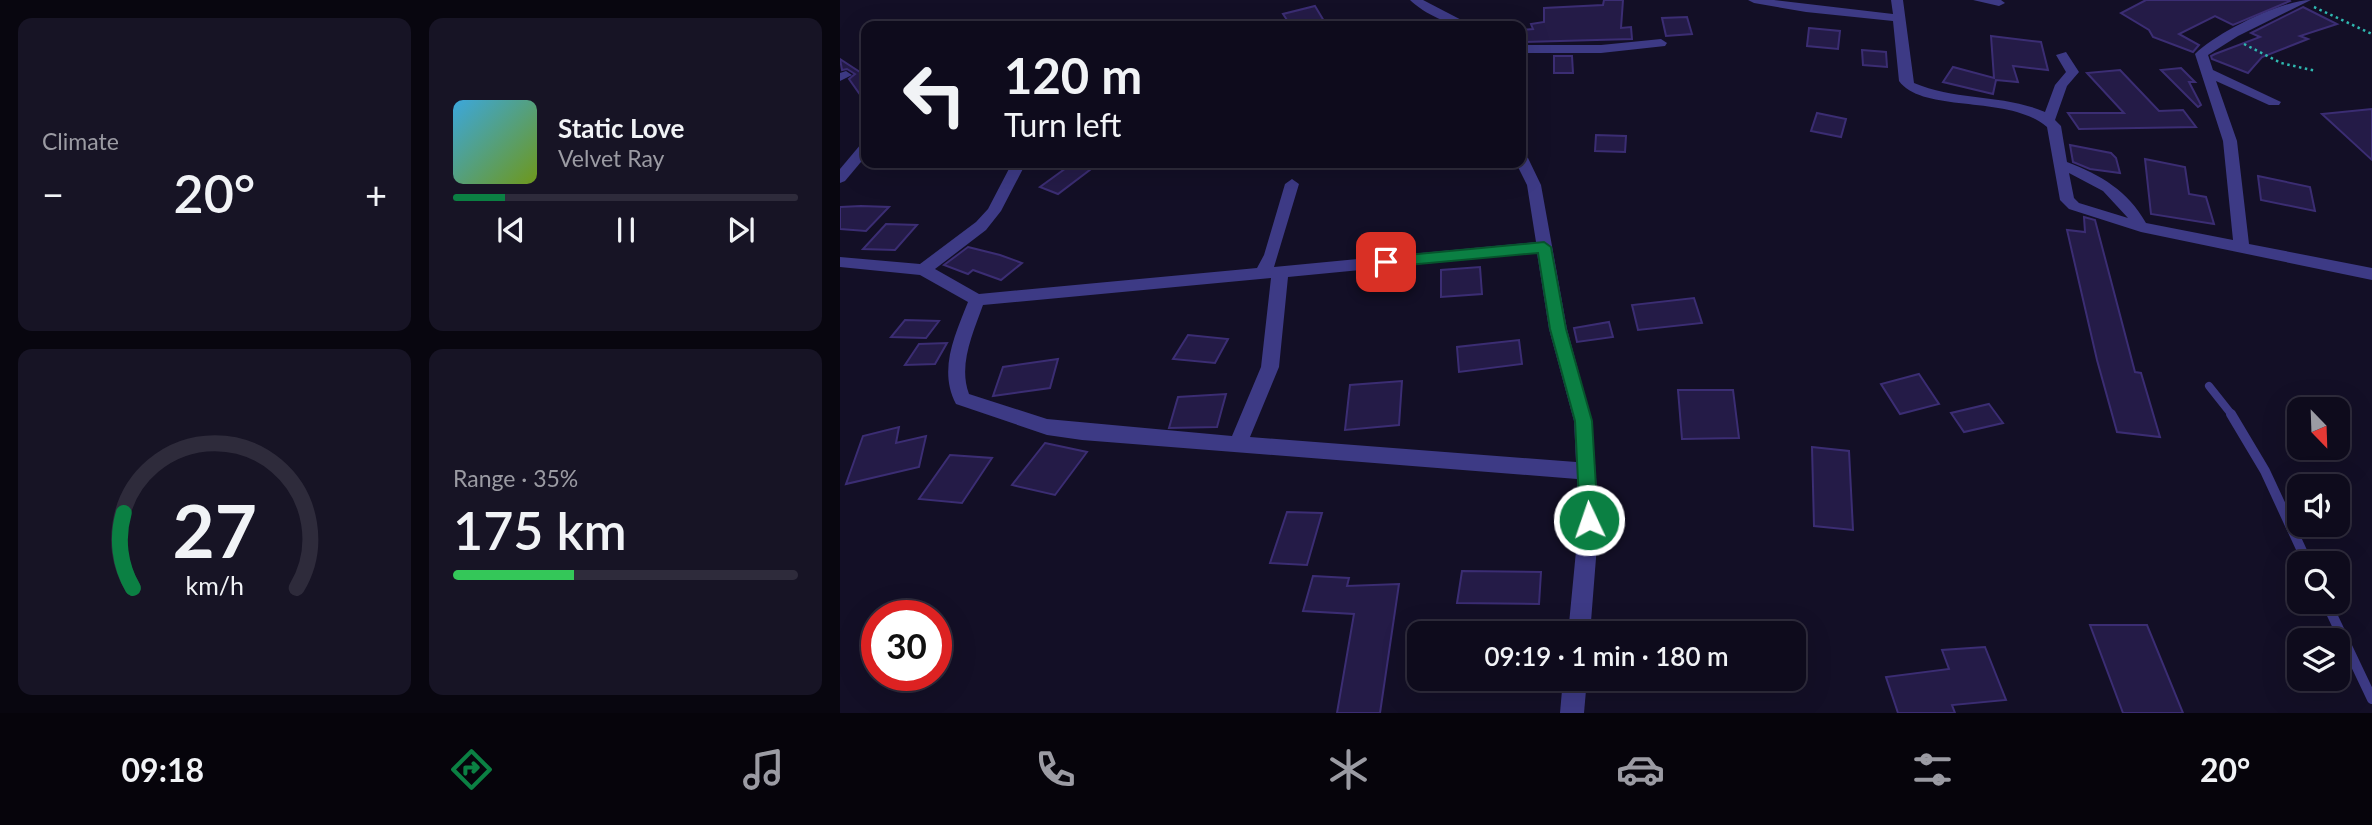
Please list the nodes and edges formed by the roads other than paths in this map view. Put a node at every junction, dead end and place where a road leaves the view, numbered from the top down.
1 (1416, 0) edge
2 (1755, 0) edge
3 (1897, 0) edge
4 (1979, 0) edge
5 (2304, 1) edge
6 (1999, 3) dead end
7 (1897, 18) junction
8 (1456, 21) edge
9 (1661, 43) dead end
10 (1526, 49) edge
11 (2062, 55) dead end
12 (2207, 73) junction
13 (2274, 102) dead end
14 (2049, 119) junction
15 (861, 153) edge
16 (2061, 165) junction
17 (1016, 168) edge
18 (1526, 168) edge
19 (840, 178) edge
20 (1293, 184) dead end
21 (2141, 227) junction
22 (1544, 247) junction
23 (2241, 249) junction
24 (840, 262) edge
25 (923, 271) junction
26 (1272, 272) junction
27 (2372, 274) edge
28 (977, 300) junction
29 (2209, 386) dead end
30 (1238, 444) junction
31 (1586, 471) junction
32 (2302, 551) edge
33 (2332, 614) edge
34 (1580, 621) edge
35 (1574, 691) edge
36 (2372, 699) edge
37 (1572, 713) edge

1 - 8 street
2 - 7 street
3 - 7 street
4 - 6 street
5 - 12 street
7 - 14 street
9 - 10 street
11 - 14 street
12 - 13 street
12 - 23 street
14 - 16 street
15 - 19 street
16 - 21 street
16 - 21 street
17 - 25 street
18 - 22 street
20 - 26 street
21 - 23 street
22 - 26 street
22 - 31 street
23 - 27 street
24 - 25 street
25 - 28 street
26 - 28 street
26 - 30 street
28 - 30 street
29 - 32 lane
30 - 31 street
31 - 34 street
33 - 36 lane
35 - 37 street

